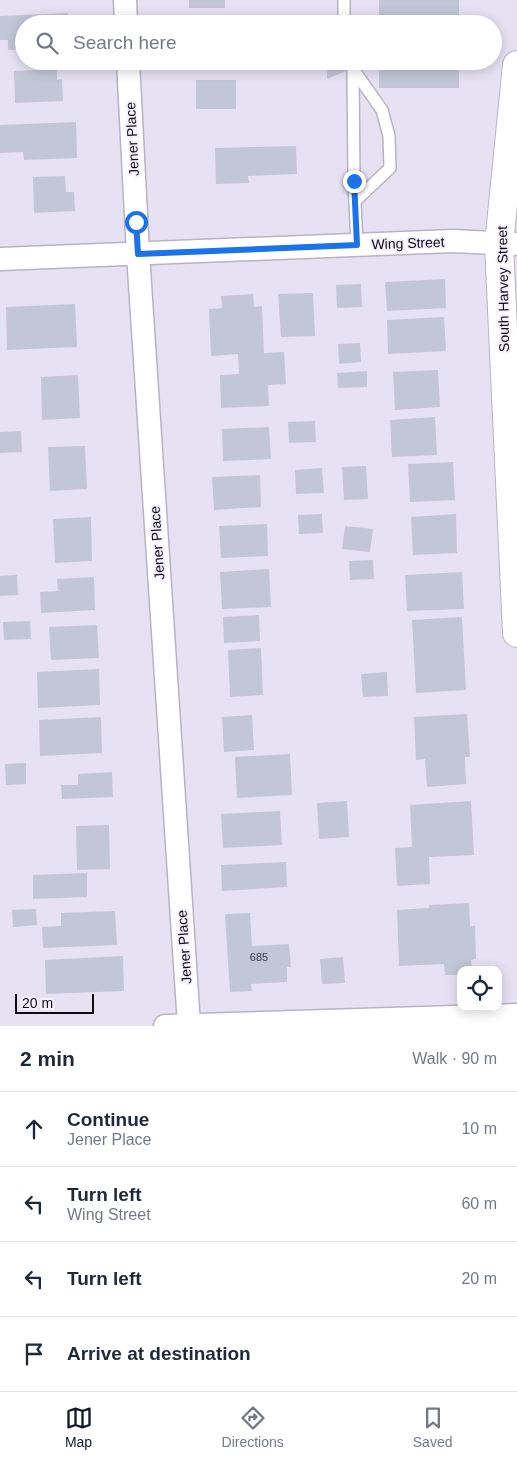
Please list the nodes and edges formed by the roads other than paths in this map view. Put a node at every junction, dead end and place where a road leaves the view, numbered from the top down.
1 (125, 0) edge
2 (344, 0) edge
3 (126, 15) edge
4 (344, 15) edge
5 (517, 65) edge
6 (128, 70) edge
7 (353, 70) edge
8 (354, 70) edge
9 (355, 201) junction
10 (508, 244) edge
11 (357, 245) junction
12 (138, 254) junction
13 (0, 259) edge
14 (517, 633) edge
15 (517, 1015) edge
16 (189, 1025) edge
17 (165, 1026) edge

1 - 3 street
2 - 4 lane
5 - 10 street, South Harvey Street
6 - 12 street, Jener Place
7 - 9 lane
8 - 9 lane
9 - 11 lane
10 - 11 street, Wing Street
10 - 14 street, South Harvey Street
11 - 12 street, Wing Street
12 - 13 street, Wing Street
12 - 16 street, Jener Place
15 - 16 street
16 - 17 street

